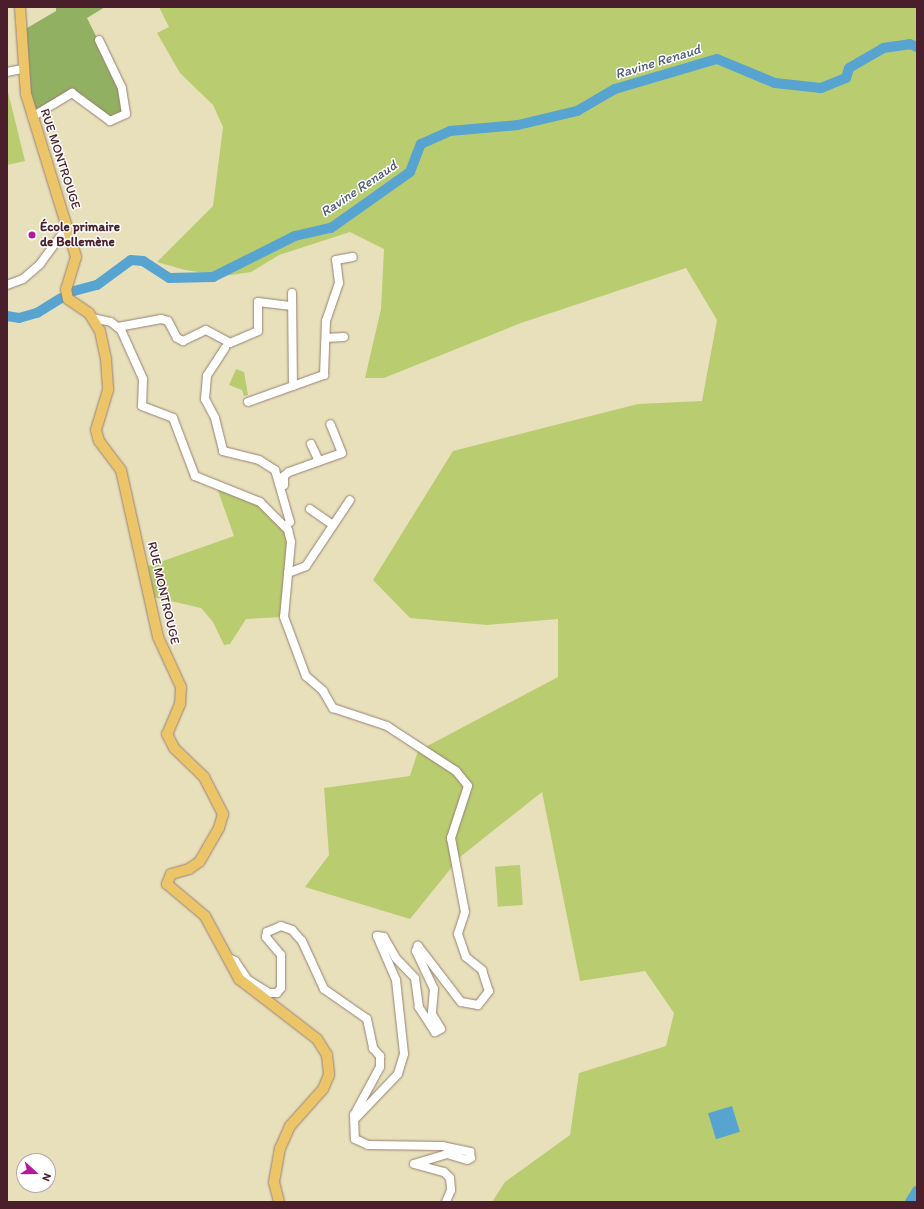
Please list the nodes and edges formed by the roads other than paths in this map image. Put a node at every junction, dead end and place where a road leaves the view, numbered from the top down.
1 (20, 7) edge
2 (99, 40) dead end
3 (23, 69) junction
4 (7, 72) edge
5 (32, 117) junction
6 (68, 226) junction
7 (353, 257) dead end
8 (7, 285) edge
9 (292, 293) dead end
10 (292, 306) junction
11 (92, 318) junction
12 (118, 327) junction
13 (344, 337) dead end
14 (326, 338) junction
15 (226, 348) dead end
16 (293, 386) junction
17 (248, 402) dead end
18 (330, 424) dead end
19 (311, 444) dead end
20 (319, 461) junction
21 (283, 494) junction
22 (350, 500) dead end
23 (310, 509) dead end
24 (333, 525) junction
25 (285, 527) junction
26 (288, 573) junction
27 (227, 957) junction
28 (356, 1118) junction
29 (279, 1202) edge
30 (446, 1202) edge

1 - 3 main road, RUE MONTROUGE
2 - 5 street
3 - 4 street
3 - 5 main road, RUE MONTROUGE
5 - 6 main road, RUE MONTROUGE
6 - 8 street
6 - 11 main road, RUE MONTROUGE
7 - 14 street
9 - 10 street
10 - 12 street
10 - 16 street
11 - 12 street
11 - 27 main road, RUE MONTROUGE
12 - 25 street
13 - 14 street
14 - 16 street
15 - 21 street
16 - 17 street
18 - 20 street
19 - 20 street
20 - 21 street
21 - 25 street
22 - 24 street
23 - 24 street
24 - 26 street
25 - 26 street
26 - 28 street
27 - 28 street
27 - 29 main road, RUE MONTROUGE
28 - 30 street

